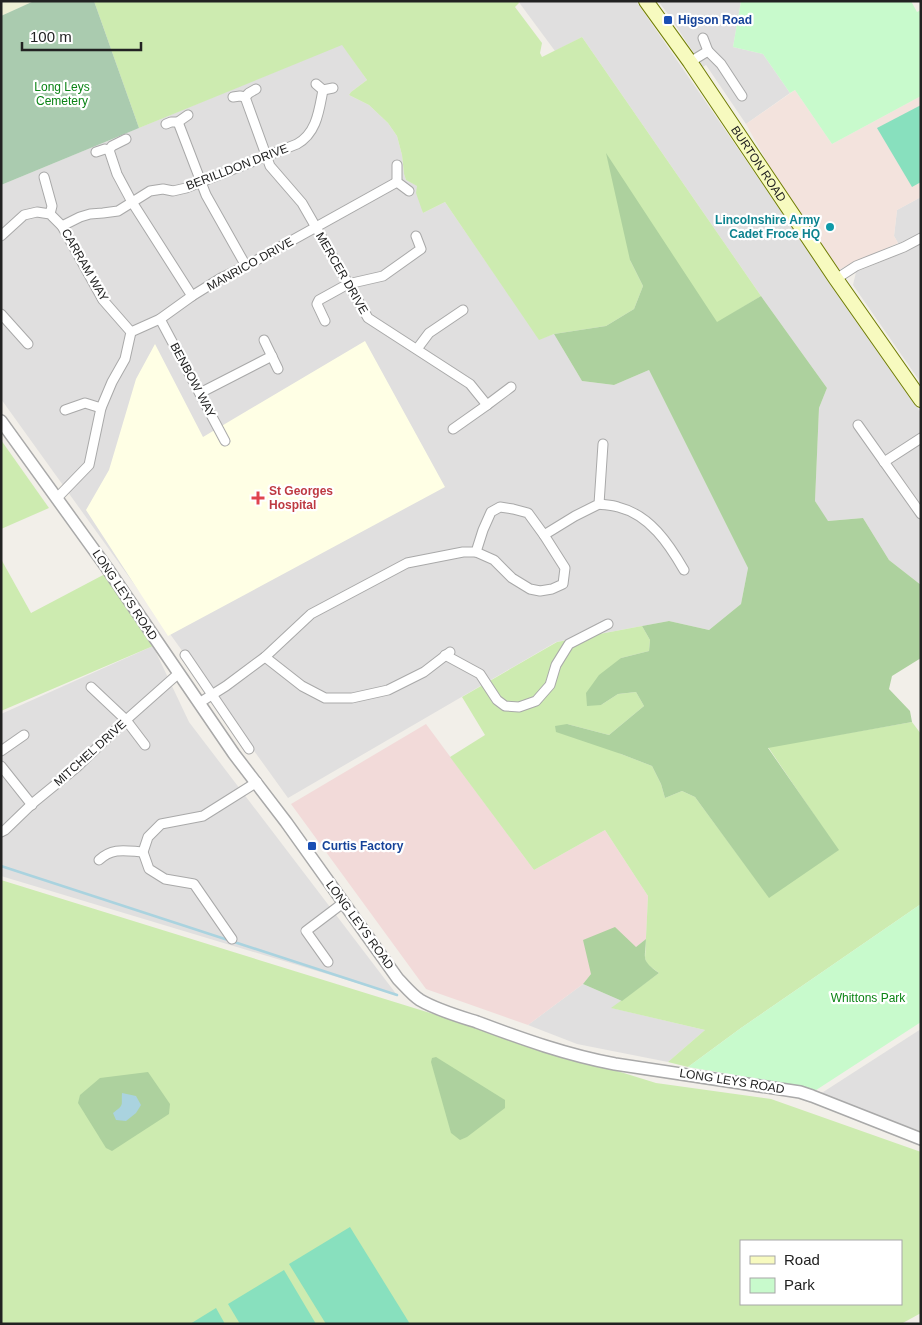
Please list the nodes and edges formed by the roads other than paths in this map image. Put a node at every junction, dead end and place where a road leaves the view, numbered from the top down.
1 (646, 1) edge
2 (703, 38) dead end
3 (708, 52) junction
4 (690, 62) junction
5 (316, 84) dead end
6 (333, 88) dead end
7 (256, 89) dead end
8 (324, 90) junction
9 (742, 96) dead end
10 (233, 97) dead end
11 (245, 97) junction
12 (188, 115) dead end
13 (178, 122) junction
14 (166, 124) dead end
15 (126, 139) dead end
16 (109, 150) junction
17 (96, 152) dead end
18 (266, 156) junction
19 (397, 165) dead end
20 (44, 177) dead end
21 (201, 182) junction
22 (397, 182) junction
23 (409, 191) dead end
24 (132, 202) junction
25 (50, 214) junction
26 (62, 226) junction
27 (316, 227) junction
28 (1, 236) edge
29 (416, 236) dead end
30 (921, 238) edge
31 (246, 266) junction
32 (836, 279) junction
33 (348, 284) junction
34 (192, 296) junction
35 (463, 310) dead end
36 (1, 314) edge
37 (160, 319) junction
38 (325, 321) dead end
39 (131, 332) junction
40 (264, 340) dead end
41 (28, 344) dead end
42 (417, 349) junction
43 (272, 356) junction
44 (278, 369) dead end
45 (511, 388) dead end
46 (200, 393) junction
47 (921, 400) edge
48 (487, 404) junction
49 (101, 408) junction
50 (65, 410) dead end
51 (1, 421) edge
52 (858, 425) dead end
53 (453, 429) dead end
54 (921, 438) edge
55 (225, 441) dead end
56 (602, 444) dead end
57 (884, 462) junction
58 (57, 498) junction
59 (599, 504) junction
60 (921, 514) edge
61 (544, 535) junction
62 (476, 552) junction
63 (684, 570) dead end
64 (608, 624) dead end
65 (185, 655) dead end
66 (265, 657) junction
67 (179, 673) junction
68 (91, 687) dead end
69 (211, 695) junction
70 (199, 702) junction
71 (126, 720) junction
72 (24, 736) dead end
73 (145, 745) dead end
74 (249, 749) dead end
75 (1, 751) edge
76 (1, 766) edge
77 (256, 782) junction
78 (32, 805) junction
79 (1, 832) edge
80 (143, 852) junction
81 (99, 860) dead end
82 (343, 903) junction
83 (232, 939) dead end
84 (328, 962) dead end
85 (921, 1140) edge

1 - 4 main road, BURTON ROAD
2 - 3 street
3 - 4 street
3 - 9 street
4 - 32 main road, BURTON ROAD
5 - 8 street
6 - 8 street
7 - 11 street
8 - 18 street, BERILLDON DRIVE
10 - 11 street
11 - 18 street, MERCER DRIVE
12 - 13 street
13 - 14 street
13 - 21 street
15 - 16 street
16 - 17 street
16 - 24 street
18 - 21 street, BERILLDON DRIVE
18 - 27 street, MERCER DRIVE
19 - 22 street
20 - 25 street
21 - 24 street, BERILLDON DRIVE
21 - 31 street
22 - 23 street
22 - 27 street, MANRICO DRIVE
24 - 26 street, BERILLDON DRIVE
24 - 34 street
25 - 26 street, CARRAM WAY
25 - 28 street
26 - 39 street, CARRAM WAY
27 - 31 street, MANRICO DRIVE
27 - 33 street, MERCER DRIVE
29 - 33 street
30 - 32 street
31 - 34 street, MANRICO DRIVE
32 - 47 main road, BURTON ROAD
33 - 38 street
33 - 42 street, MERCER DRIVE
34 - 37 street, MANRICO DRIVE
35 - 42 street
36 - 41 street
37 - 39 street, MANRICO DRIVE
37 - 46 street, BENBOW WAY
39 - 49 street
40 - 43 street
42 - 48 street, MERCER DRIVE
43 - 44 street
43 - 46 street
45 - 48 street
46 - 55 street, BENBOW WAY
48 - 53 street
49 - 50 street
49 - 58 street
51 - 58 street, LONG LEYS ROAD
52 - 57 street
54 - 57 street
56 - 59 street
57 - 60 street
58 - 67 street, LONG LEYS ROAD
59 - 61 street
59 - 63 street
61 - 62 street
61 - 62 street
62 - 66 street
64 - 66 street
65 - 69 street
66 - 69 street
67 - 70 street, LONG LEYS ROAD
67 - 71 street, MITCHEL DRIVE
68 - 71 street
69 - 70 street
69 - 74 street
70 - 77 street, LONG LEYS ROAD
71 - 73 street
71 - 78 street, MITCHEL DRIVE
72 - 75 street
76 - 78 street
77 - 80 street
77 - 82 street, LONG LEYS ROAD
78 - 79 street, MITCHEL DRIVE
80 - 81 street
80 - 83 street
82 - 84 street
82 - 85 street, LONG LEYS ROAD

